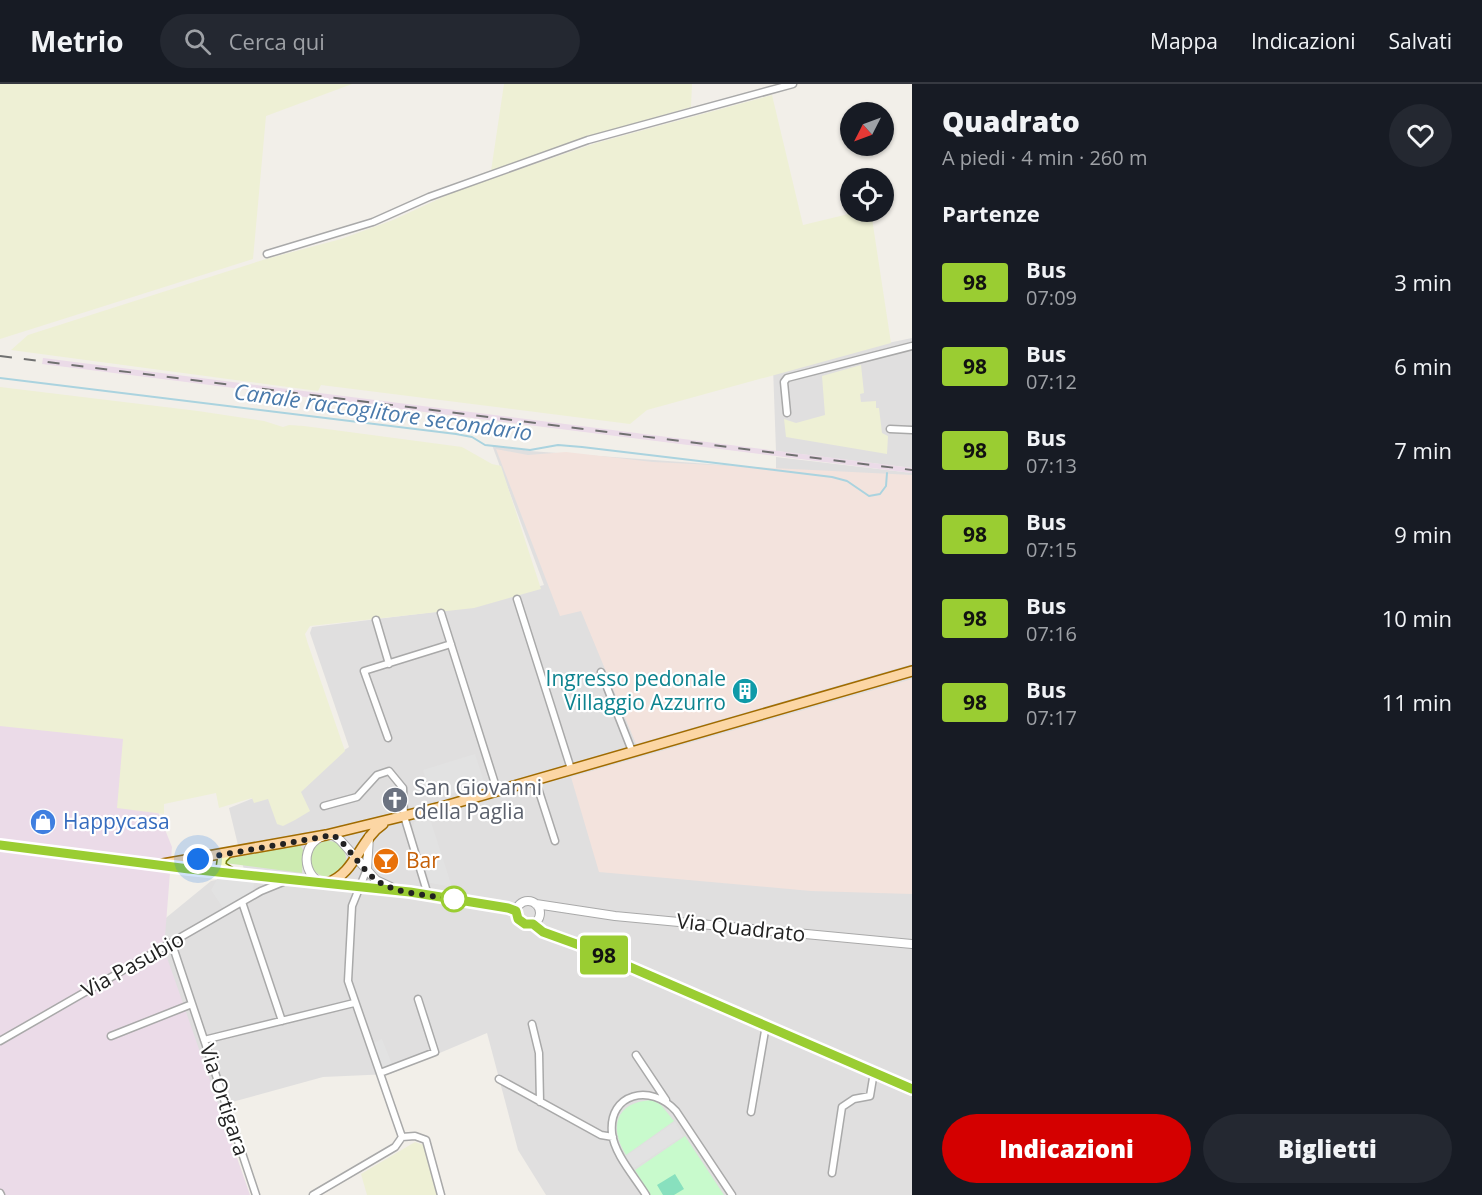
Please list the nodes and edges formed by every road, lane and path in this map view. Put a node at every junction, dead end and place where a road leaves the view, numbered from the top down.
1 (793, 84) edge
2 (267, 254) dead end
3 (912, 346) edge
4 (787, 413) dead end
5 (890, 429) dead end
6 (912, 430) edge
7 (517, 599) dead end
8 (441, 613) dead end
9 (376, 620) dead end
10 (451, 644) junction
11 (389, 664) junction
12 (912, 671) edge
13 (601, 672) dead end
14 (388, 738) dead end
15 (632, 751) junction
16 (571, 769) junction
17 (535, 779) junction
18 (497, 790) junction
19 (324, 806) dead end
20 (404, 816) junction
21 (390, 819) junction
22 (326, 835) junction
23 (369, 836) junction
24 (555, 841) dead end
25 (0, 845) edge
26 (228, 853) junction
27 (356, 856) junction
28 (162, 864) junction
29 (367, 869) junction
30 (236, 874) junction
31 (264, 876) junction
32 (291, 879) junction
33 (323, 882) junction
34 (361, 886) junction
35 (265, 889) junction
36 (403, 891) junction
37 (428, 895) junction
38 (242, 902) junction
39 (536, 904) junction
40 (516, 911) junction
41 (570, 911) junction
42 (540, 914) junction
43 (533, 924) junction
44 (172, 944) junction
45 (912, 944) edge
46 (418, 999) dead end
47 (354, 1003) junction
48 (192, 1004) junction
49 (282, 1021) junction
50 (532, 1024) dead end
51 (766, 1025) junction
52 (111, 1035) dead end
53 (204, 1040) junction
54 (0, 1041) edge
55 (636, 1055) dead end
56 (874, 1072) junction
57 (380, 1073) junction
58 (500, 1079) dead end
59 (912, 1089) edge
60 (666, 1100) junction
61 (540, 1102) junction
62 (751, 1112) dead end
63 (402, 1137) junction
64 (613, 1137) junction
65 (831, 1173) dead end
66 (256, 1195) edge
67 (313, 1195) edge
68 (441, 1195) edge
69 (646, 1195) edge
70 (732, 1195) edge

1 - 2 street
3 - 4 street
5 - 6 street
7 - 16 street
8 - 10 street
9 - 11 street
10 - 11 street
10 - 18 street
11 - 14 street
12 - 15 main road
13 - 15 street
15 - 16 main road
16 - 17 main road
17 - 18 main road
17 - 24 street
18 - 20 main road
19 - 20 street
20 - 21 main road
20 - 37 street
21 - 22 main road
21 - 23 main road
22 - 26 main road
22 - 27 street
22 - 33 street
23 - 27 main road
23 - 29 street
25 - 28 main road
26 - 28 main road
26 - 30 main road
27 - 29 street
27 - 33 main road
28 - 30 main road
29 - 34 street
29 - 36 street
30 - 31 main road
31 - 32 main road
31 - 35 street
32 - 33 main road
32 - 35 street, Via Pasubio
33 - 34 street
34 - 36 street
34 - 47 street
35 - 38 street, Via Pasubio
36 - 37 street
37 - 40 street
38 - 44 street, Via Pasubio
38 - 49 street
39 - 40 street
39 - 41 street, Via Quadrato
39 - 42 street
40 - 43 street
41 - 42 street, Via Quadrato
41 - 45 street, Via Quadrato
42 - 43 street
43 - 51 street
44 - 48 street, Via Ortigara
44 - 54 street, Via Pasubio
46 - 57 street
47 - 49 street
47 - 57 street
48 - 52 street
48 - 53 street, Via Ortigara
49 - 53 street
50 - 61 street
51 - 56 street
51 - 62 street
53 - 66 street, Via Ortigara
55 - 60 street
56 - 59 street
56 - 65 street
57 - 63 street
58 - 61 street
60 - 64 street
60 - 70 street
61 - 64 street
63 - 67 street
63 - 68 street
64 - 69 street

